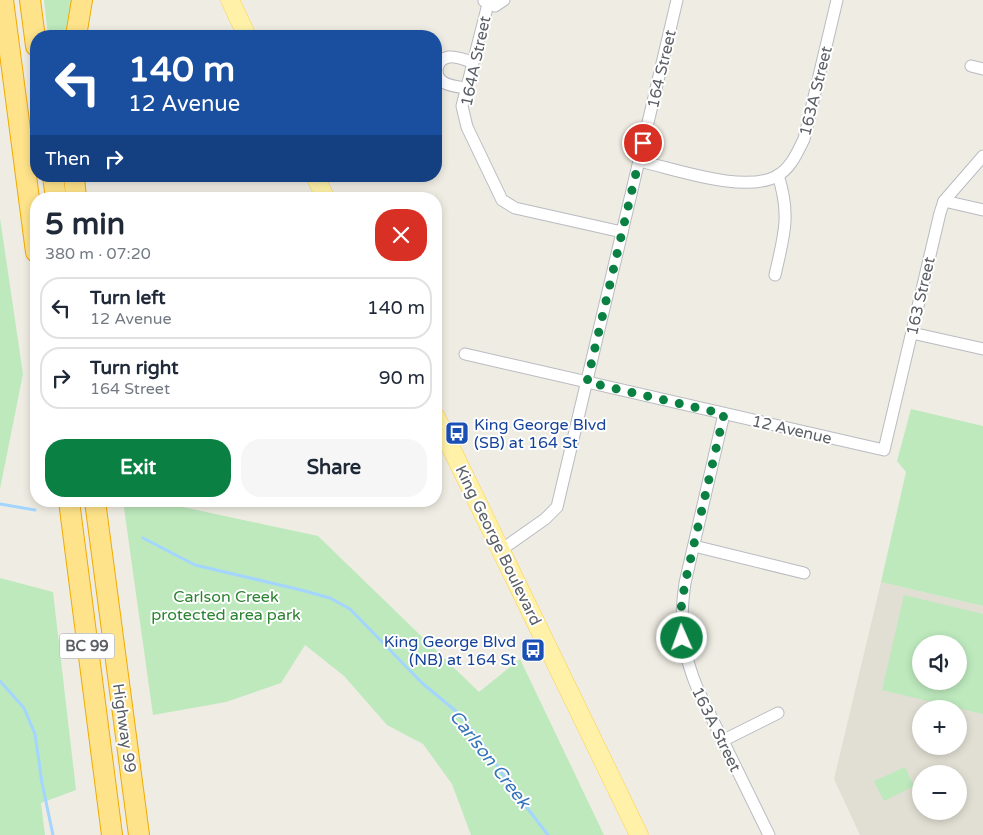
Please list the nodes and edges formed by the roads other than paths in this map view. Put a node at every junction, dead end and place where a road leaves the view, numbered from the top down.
1 (3, 0) edge
2 (30, 0) edge
3 (82, 0) edge
4 (230, 0) edge
5 (504, 0) edge
6 (677, 0) edge
7 (837, 0) edge
8 (486, 2) edge
9 (34, 30) edge
10 (77, 30) edge
11 (244, 30) edge
12 (442, 60) edge
13 (472, 62) junction
14 (971, 66) dead end
15 (983, 69) edge
16 (442, 81) edge
17 (466, 88) junction
18 (983, 156) edge
19 (639, 161) junction
20 (778, 175) junction
21 (944, 201) junction
22 (30, 206) edge
23 (983, 210) edge
24 (622, 232) junction
25 (775, 275) dead end
26 (912, 333) junction
27 (983, 349) edge
28 (465, 354) dead end
29 (587, 382) junction
30 (724, 414) junction
31 (442, 429) edge
32 (884, 450) joint
33 (69, 507) edge
34 (98, 507) edge
35 (694, 546) junction
36 (501, 550) junction
37 (804, 573) dead end
38 (778, 713) dead end
39 (722, 740) junction
40 (111, 835) edge
41 (139, 835) edge
42 (639, 835) edge
43 (769, 835) edge

1 - 22 highway
2 - 9 highway
3 - 10 highway
4 - 11 main road
5 - 8 street, 164A Street
6 - 19 street, 164 Street
7 - 20 street, 163A Street
8 - 13 street, 164A Street
12 - 13 street
13 - 17 street, 164A Street
14 - 15 street
16 - 17 street
17 - 24 street, 164A Street
18 - 21 street, 163 Street
19 - 20 street
19 - 24 street, 164 Street
20 - 25 street
21 - 23 street
21 - 26 street, 163 Street
24 - 29 street, 164 Street
26 - 27 street
26 - 32 street, 163 Street
28 - 29 street, 12 Avenue
29 - 30 street, 12 Avenue
29 - 36 street, 164 Street
30 - 32 street, 12 Avenue
30 - 35 street, 163A Street
31 - 36 main road, King George Boulevard
33 - 40 highway, Highway 99 / BC 99
34 - 41 highway, Highway 99 / BC 99
35 - 37 street
35 - 39 street, 163A Street
36 - 42 main road, King George Boulevard
38 - 39 street
39 - 43 street, 163A Street

